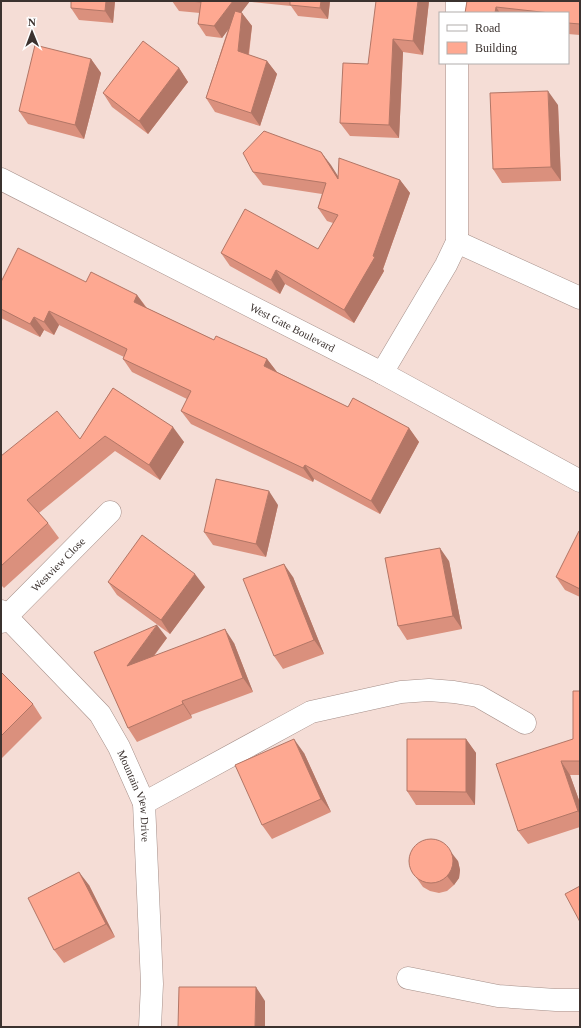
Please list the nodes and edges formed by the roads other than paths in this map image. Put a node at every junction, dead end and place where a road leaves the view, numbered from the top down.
1 (457, 1) edge
2 (457, 12) edge
3 (457, 64) edge
4 (1, 179) edge
5 (457, 242) junction
6 (580, 298) edge
7 (382, 373) junction
8 (580, 481) edge
9 (110, 512) dead end
10 (3, 617) edge
11 (525, 723) dead end
12 (144, 802) junction
13 (408, 978) dead end
14 (580, 1000) edge
15 (150, 1027) edge

1 - 2 street
3 - 5 street
4 - 7 street, West Gate Boulevard
5 - 6 street
5 - 7 street
7 - 8 street, West Gate Boulevard
9 - 10 street, Westview Close
10 - 12 street, Mountain View Drive
11 - 12 street
12 - 15 street, Mountain View Drive
13 - 14 street

